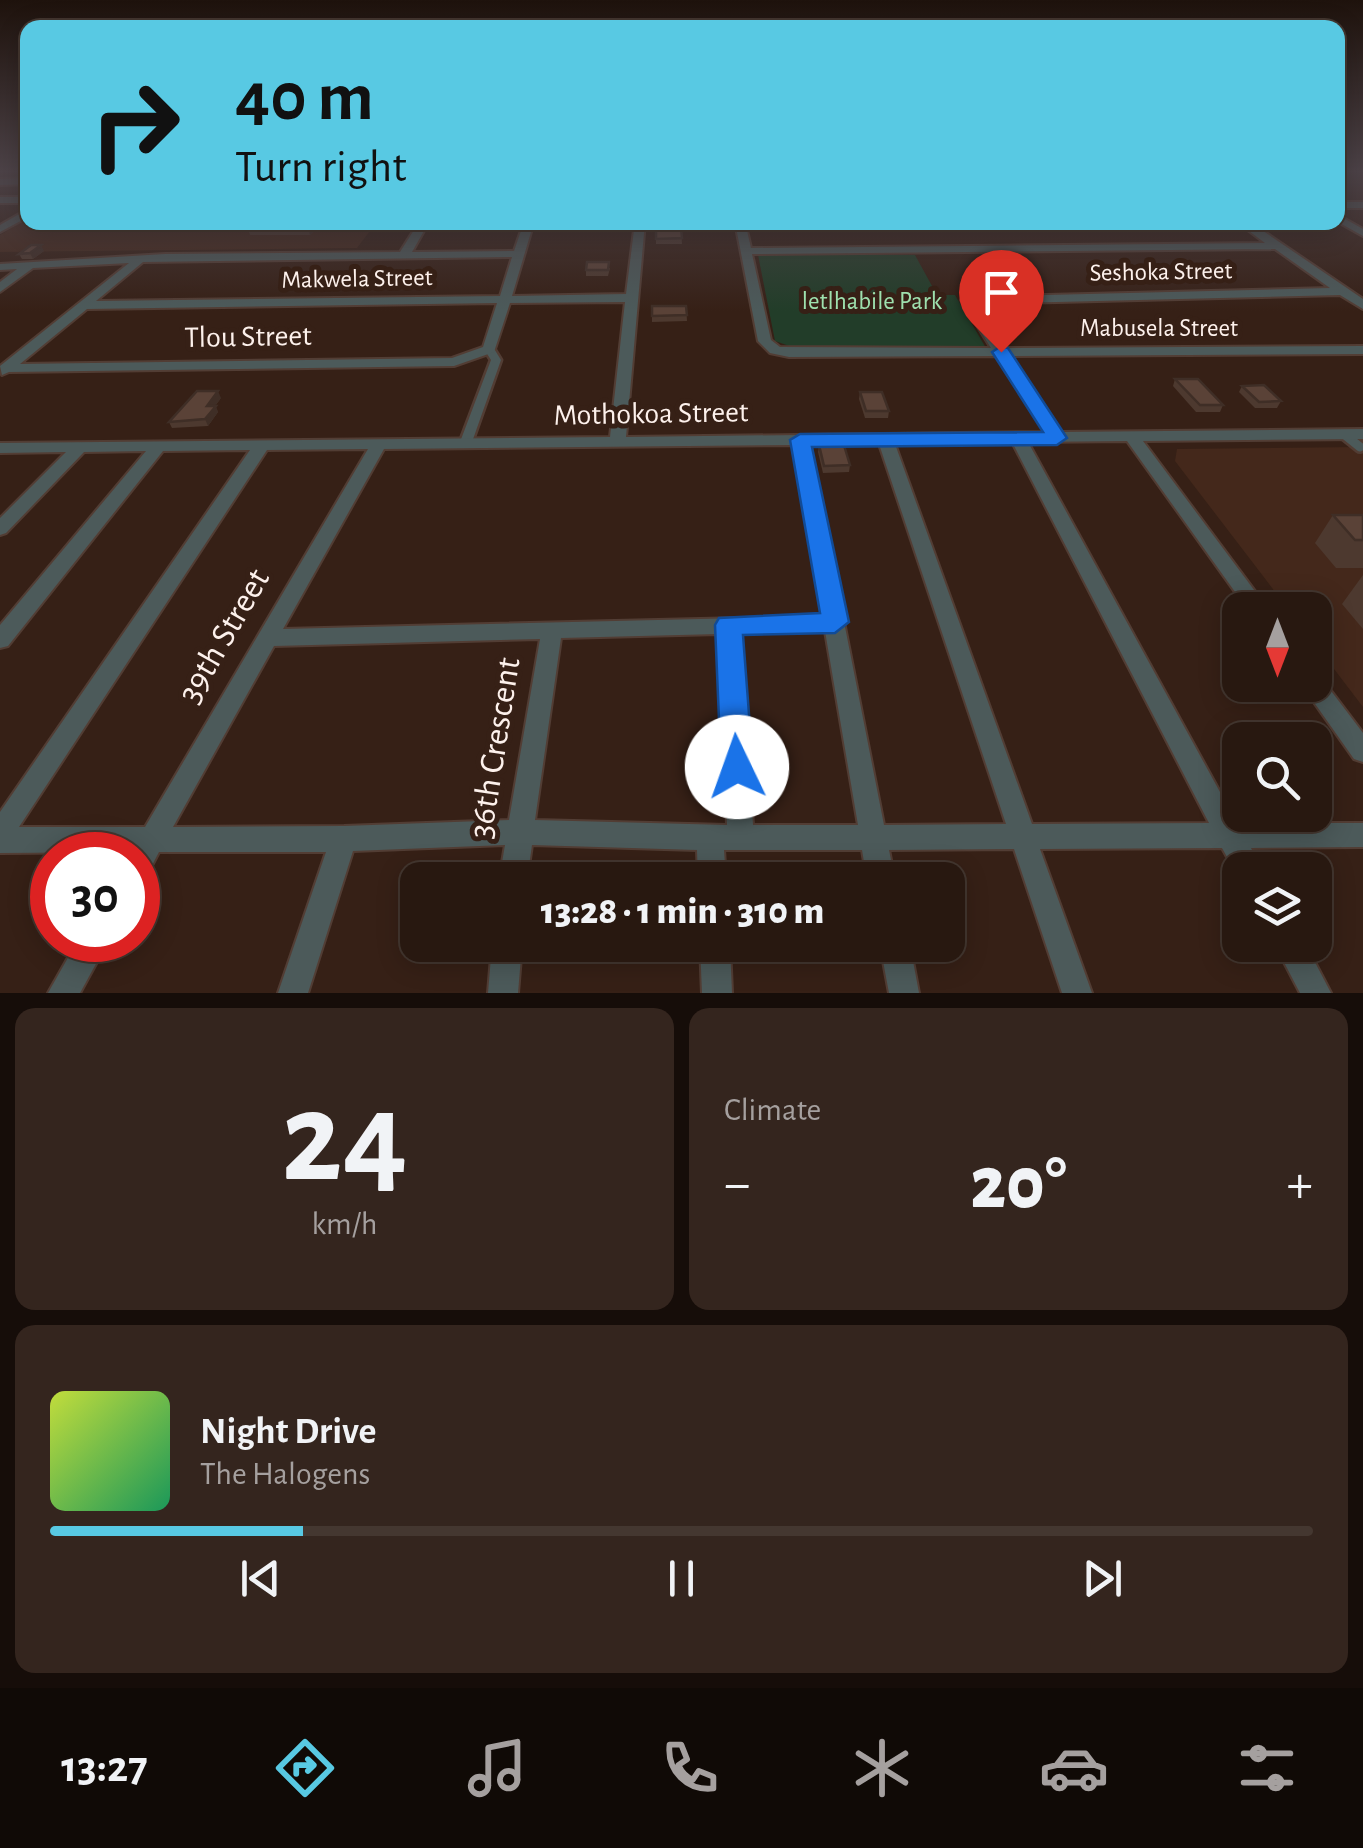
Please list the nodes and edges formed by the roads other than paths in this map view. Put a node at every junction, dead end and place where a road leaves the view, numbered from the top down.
1 (419, 230) edge
2 (526, 230) edge
3 (639, 230) edge
4 (742, 230) edge
5 (1253, 230) edge
6 (1276, 246) junction
7 (746, 251) junction
8 (519, 254) junction
9 (404, 255) junction
10 (142, 260) junction
11 (30, 266) junction
12 (0, 267) edge
13 (0, 288) edge
14 (1342, 292) junction
15 (632, 298) junction
16 (504, 300) junction
17 (83, 305) junction
18 (1363, 306) edge
19 (490, 348) junction
20 (1363, 350) edge
21 (1001, 352) junction
22 (3, 370) edge
23 (1057, 438) junction
24 (1133, 438) junction
25 (800, 440) junction
26 (1019, 440) junction
27 (886, 441) junction
28 (1362, 441) edge
29 (466, 442) junction
30 (617, 443) junction
31 (159, 446) junction
32 (0, 448) edge
33 (80, 448) junction
34 (260, 448) junction
35 (377, 448) junction
36 (0, 529) edge
37 (1246, 592) edge
38 (835, 622) junction
39 (729, 625) junction
40 (552, 629) junction
41 (265, 638) junction
42 (0, 640) edge
43 (1326, 702) edge
44 (1363, 752) edge
45 (156, 832) edge
46 (517, 832) junction
47 (1363, 835) edge
48 (1023, 836) junction
49 (1229, 836) junction
50 (0, 837) edge
51 (741, 837) junction
52 (873, 837) junction
53 (30, 838) edge
54 (710, 838) junction
55 (344, 839) junction
56 (160, 840) edge
57 (1238, 852) edge
58 (514, 862) edge
59 (711, 862) edge
60 (878, 862) edge
61 (81, 962) edge
62 (506, 962) edge
63 (716, 962) edge
64 (898, 962) edge
65 (1299, 962) edge
66 (63, 993) edge
67 (293, 993) edge
68 (503, 993) edge
69 (717, 993) edge
70 (904, 993) edge
71 (1076, 993) edge
72 (1316, 993) edge

1 - 9 street
2 - 8 street
3 - 15 street
4 - 7 street
5 - 6 street
6 - 7 street
6 - 14 street
7 - 21 street, Mabusela Street
8 - 9 street
8 - 16 street
9 - 10 street
10 - 11 street
10 - 17 street
11 - 12 street
11 - 13 street
14 - 18 street
14 - 21 street, Seshoka Street
15 - 16 street, Makwela Street
15 - 30 street
16 - 17 street, Makwela Street
16 - 19 street
17 - 22 street
19 - 22 street, Tlou Street
19 - 29 street
20 - 21 street, Mabusela Street
21 - 23 street, Seshoka Street
23 - 24 street, Mothokoa Street
23 - 26 street, Mothokoa Street
24 - 28 street, Mothokoa Street
24 - 37 street
25 - 27 street, Mothokoa Street
25 - 30 street, Mothokoa Street
25 - 38 street
26 - 27 street, Mothokoa Street
26 - 49 street
27 - 48 street
29 - 30 street, Mothokoa Street
29 - 35 street, Mothokoa Street
31 - 33 street, Mothokoa Street
31 - 34 street, Mothokoa Street
31 - 42 street
32 - 33 street, Mothokoa Street
33 - 36 street
34 - 35 street, Mothokoa Street
34 - 50 street
35 - 41 street, 39th Street
38 - 39 street
38 - 52 street
39 - 40 street
39 - 51 street
40 - 41 street
40 - 46 street, 36th Crescent
41 - 45 street, 39th Street
43 - 44 street
46 - 54 street
46 - 55 street
46 - 58 street, 36th Crescent
47 - 49 street
48 - 49 street
48 - 52 street
48 - 71 street
49 - 57 street
50 - 53 street
51 - 52 street
51 - 54 street
52 - 60 street
54 - 59 street
55 - 56 street
55 - 67 street
61 - 66 street
62 - 68 street
63 - 69 street
64 - 70 street
65 - 72 street

